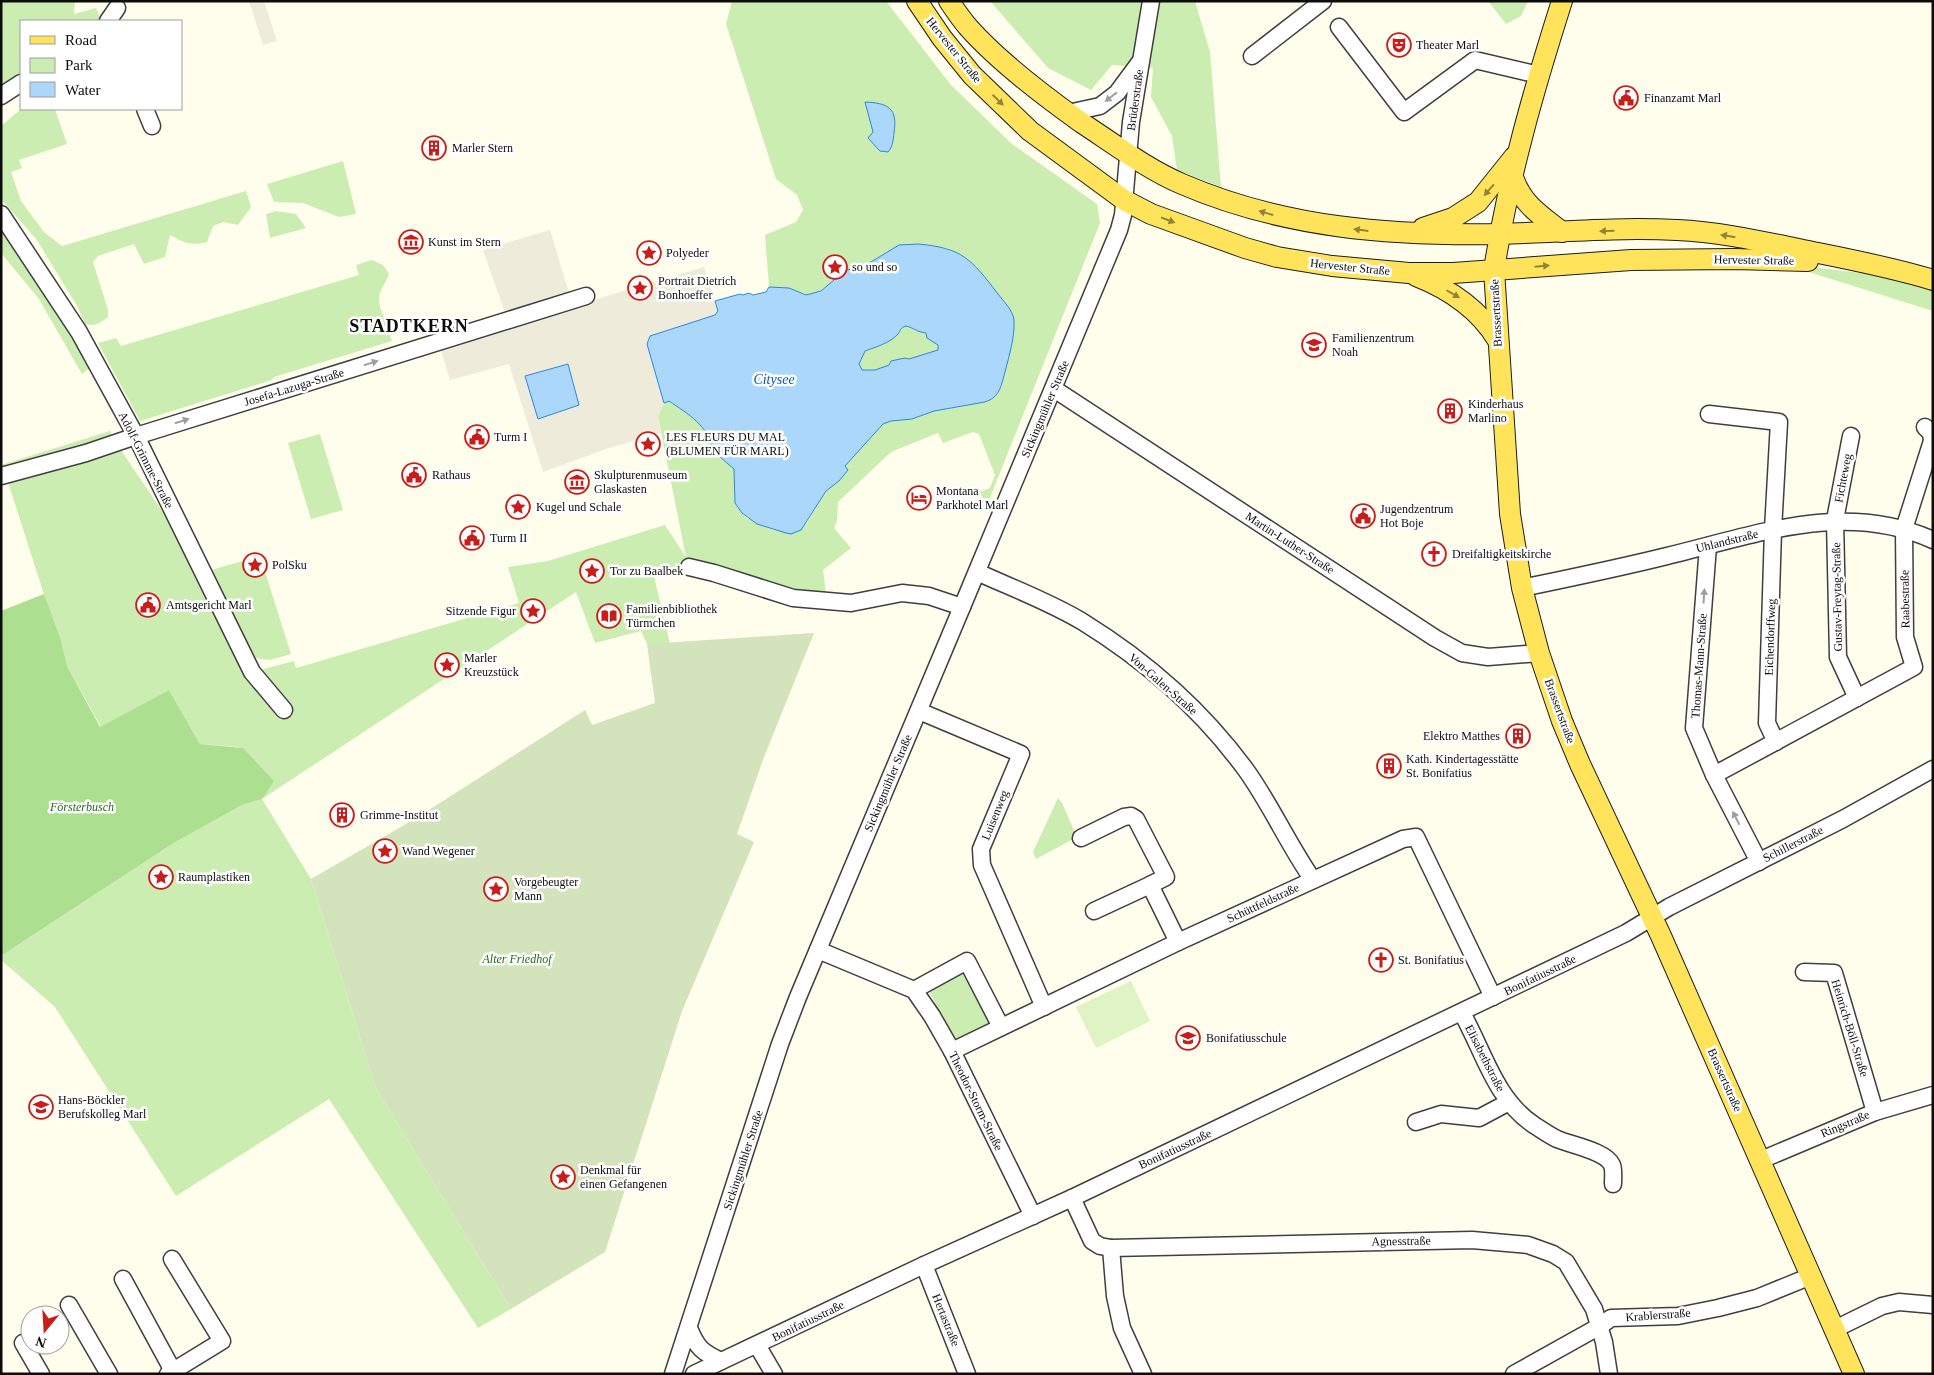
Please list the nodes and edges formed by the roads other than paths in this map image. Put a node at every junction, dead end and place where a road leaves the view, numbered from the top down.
1 (917, 1) edge
2 (949, 1) edge
3 (1151, 1) edge
4 (1323, 1) edge
5 (1562, 1) edge
6 (1339, 28) dead end
7 (1252, 56) dead end
8 (1141, 60) junction
9 (1539, 75) junction
10 (20, 84) edge
11 (1, 96) edge
12 (145, 110) edge
13 (1068, 113) junction
14 (152, 126) dead end
15 (1519, 151) junction
16 (1129, 154) junction
17 (1513, 177) junction
18 (1124, 200) junction
19 (1, 214) edge
20 (1562, 232) junction
21 (1410, 233) junction
22 (1499, 234) junction
23 (1876, 265) junction
24 (1494, 270) junction
25 (1409, 273) junction
26 (1933, 280) edge
27 (586, 296) dead end
28 (1498, 339) junction
29 (1054, 388) junction
30 (1709, 414) dead end
31 (1925, 427) dead end
32 (136, 436) junction
33 (1851, 436) dead end
34 (1, 476) edge
35 (1835, 520) junction
36 (1904, 529) junction
37 (1773, 530) junction
38 (1933, 540) edge
39 (1708, 546) junction
40 (689, 568) dead end
41 (977, 572) junction
42 (1522, 588) junction
43 (962, 607) junction
44 (1539, 653) junction
45 (1857, 698) junction
46 (284, 710) dead end
47 (919, 710) junction
48 (1776, 742) junction
49 (1933, 769) edge
50 (1714, 775) junction
51 (1081, 838) dead end
52 (1759, 862) junction
53 (1313, 880) junction
54 (1150, 885) junction
55 (1094, 911) dead end
56 (1652, 918) junction
57 (1178, 942) junction
58 (818, 950) junction
59 (1804, 972) dead end
60 (914, 990) junction
61 (1493, 997) junction
62 (1044, 1007) junction
63 (1462, 1013) junction
64 (1001, 1027) junction
65 (952, 1051) junction
66 (1933, 1095) edge
67 (1509, 1102) junction
68 (1875, 1112) junction
69 (1416, 1122) dead end
70 (1761, 1160) junction
71 (1613, 1184) dead end
72 (1072, 1198) junction
73 (1033, 1216) junction
74 (1111, 1248) junction
75 (172, 1259) dead end
76 (924, 1265) junction
77 (1811, 1276) junction
78 (123, 1279) dead end
79 (1933, 1305) edge
80 (70, 1307) edge
81 (1600, 1326) junction
82 (689, 1328) junction
83 (1835, 1329) junction
84 (757, 1345) junction
85 (30, 1355) edge
86 (721, 1361) junction
87 (171, 1372) edge
88 (41, 1374) edge
89 (109, 1374) edge
90 (673, 1374) edge
91 (694, 1374) edge
92 (774, 1374) edge
93 (968, 1374) edge
94 (1143, 1374) edge
95 (1514, 1374) edge
96 (1609, 1374) edge
97 (1854, 1374) edge

1 -> 18 main road, Hervester Straße
2 - 13 main road, Hervester Straße
3 - 8 street, Brüderstraße
4 - 7 street
5 - 9 main road, Brassertstraße
6 - 9 street
8 -> 13 street
8 - 16 street, Brüderstraße
9 - 15 main road, Brassertstraße
10 - 11 street
12 - 14 street
13 - 16 main road, Hervester Straße
15 - 17 main road, Brassertstraße
15 -> 21 main road
16 - 18 street, Brüderstraße
21 -> 16 main road, Hervester Straße
17 - 20 main road
17 - 22 main road, Brassertstraße
18 -> 25 main road, Hervester Straße
18 - 29 street, Sickingmühler Straße
19 - 32 street, Adolf-Grimme-Straße
20 - 22 main road, Hervester Straße
23 -> 20 main road, Hervester Straße
21 - 22 main road, Hervester Straße
22 - 24 main road, Brassertstraße
24 -> 23 main road, Hervester Straße
23 - 26 main road, Hervester Straße
24 - 25 main road, Hervester Straße
24 - 28 main road, Brassertstraße
25 -> 28 main road
32 -> 27 street, Josefa-Lazuga-Straße
28 - 42 main road, Brassertstraße
29 - 41 street, Sickingmühler Straße
29 - 44 street, Martin-Luther-Straße
30 - 37 street, Eichendorffweg
31 - 36 street, Raabestraße
32 - 34 street, Josefa-Lazuga-Straße
32 - 46 street, Adolf-Grimme-Straße
33 - 35 street, Fichteweg
35 - 36 street, Uhlandstraße
35 - 37 street, Uhlandstraße
35 - 45 street, Gustav-Freytag-Straße
36 - 38 street, Uhlandstraße
36 - 45 street, Raabestraße
37 - 39 street, Uhlandstraße
37 - 48 street, Eichendorffweg
39 - 42 street, Uhlandstraße
50 -> 39 street, Thomas-Mann-Straße
40 - 43 street
41 - 43 street, Sickingmühler Straße
41 - 53 street, Von-Galen-Straße
42 - 44 main road, Brassertstraße
43 - 47 street, Sickingmühler Straße
44 - 56 main road, Brassertstraße
45 - 48 street
47 - 58 street, Sickingmühler Straße
47 - 62 street, Luisenweg
48 - 50 street
49 - 52 street, Schillerstraße
52 -> 50 street, Thomas-Mann-Straße
51 - 54 street
52 - 56 street, Schillerstraße
53 - 57 street, Schüttfeldstraße
53 - 61 street, Schüttfeldstraße
54 - 55 street
54 - 57 street
56 - 61 street, Bonifatiusstraße
56 - 70 main road, Brassertstraße
57 - 62 street, Schüttfeldstraße
58 - 60 street
58 - 82 street, Sickingmühler Straße
59 - 68 street, Heinrich-Böll-Straße
60 - 64 street
60 - 65 street, Theodor-Storm-Straße
61 - 63 street, Bonifatiusstraße
62 - 64 street, Schüttfeldstraße
63 - 67 street, Elisabethstraße
63 - 72 street, Bonifatiusstraße
64 - 65 street, Schüttfeldstraße
65 - 73 street, Theodor-Storm-Straße
66 - 68 street, Ringstraße
67 - 69 street, Elisabethstraße
67 - 71 street, Elisabethstraße
68 - 70 street, Ringstraße
70 - 77 main road, Brassertstraße
72 - 73 street, Bonifatiusstraße
72 - 74 street
73 - 76 street, Bonifatiusstraße
74 - 81 street, Agnesstraße
74 - 94 street
75 - 87 street
76 - 84 street, Bonifatiusstraße
76 - 93 street, Hertastraße
77 - 81 street, Krablerstraße
77 - 83 main road, Brassertstraße
78 - 87 street
79 - 83 street
80 - 89 street
81 - 95 street, Krablerstraße
81 - 96 street, Agnesstraße
82 - 86 street
82 - 90 street, Sickingmühler Straße
83 - 97 main road, Brassertstraße
84 - 86 street, Bonifatiusstraße
84 - 92 street
85 - 88 street
86 - 91 street, Bonifatiusstraße

